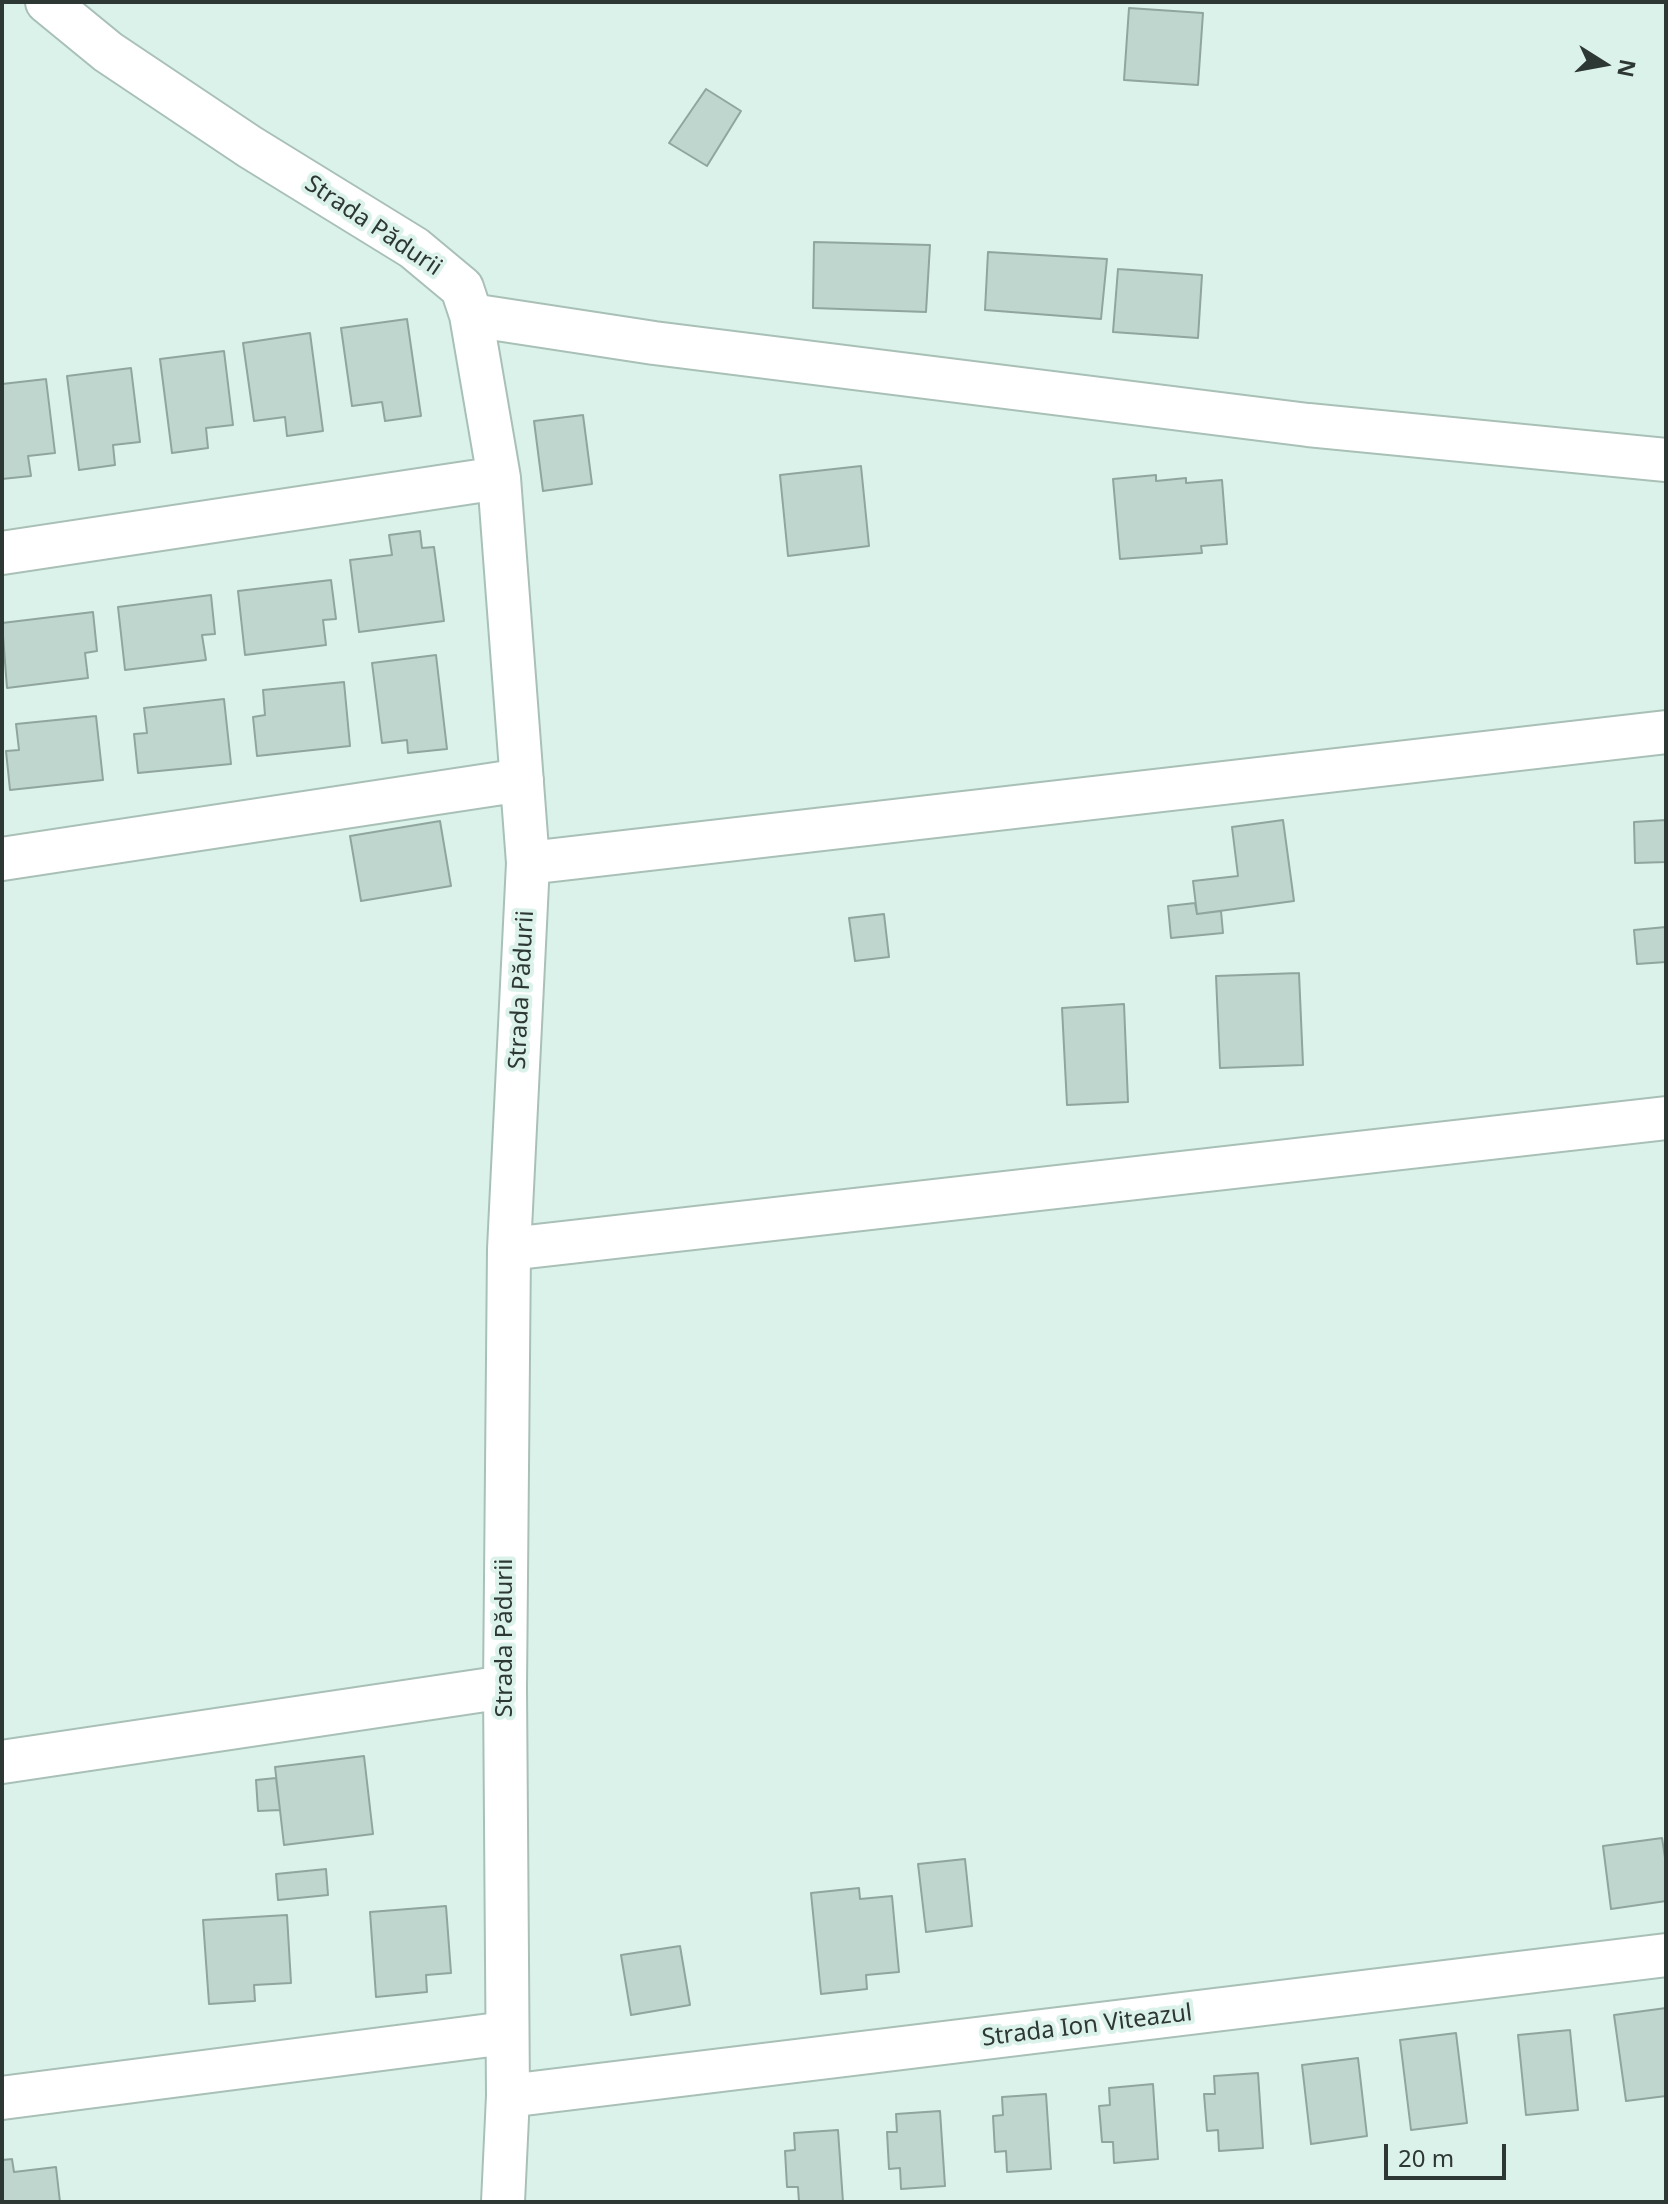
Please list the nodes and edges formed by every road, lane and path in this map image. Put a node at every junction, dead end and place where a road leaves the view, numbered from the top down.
1 (47, 2) edge
2 (471, 315) junction
3 (1666, 460) edge
4 (499, 478) junction
5 (2, 553) edge
6 (1666, 732) edge
7 (522, 780) junction
8 (2, 859) edge
9 (528, 863) junction
10 (1666, 1118) edge
11 (509, 1249) junction
12 (505, 1687) junction
13 (2, 1762) edge
14 (1666, 1955) edge
15 (506, 2033) junction
16 (508, 2096) junction
17 (2, 2098) edge
18 (503, 2202) edge

1 - 2 street, Strada Pădurii
2 - 3 street
2 - 4 street, Strada Pădurii
4 - 5 street
4 - 7 street, Strada Pădurii
6 - 9 street
7 - 8 street
7 - 9 street, Strada Pădurii
9 - 11 street, Strada Pădurii
10 - 11 street
11 - 12 street, Strada Pădurii
12 - 13 street
12 - 15 street, Strada Pădurii
14 - 16 street, Strada Ion Viteazul
15 - 16 street, Strada Pădurii
15 - 17 street
16 - 18 street, Strada Pădurii

